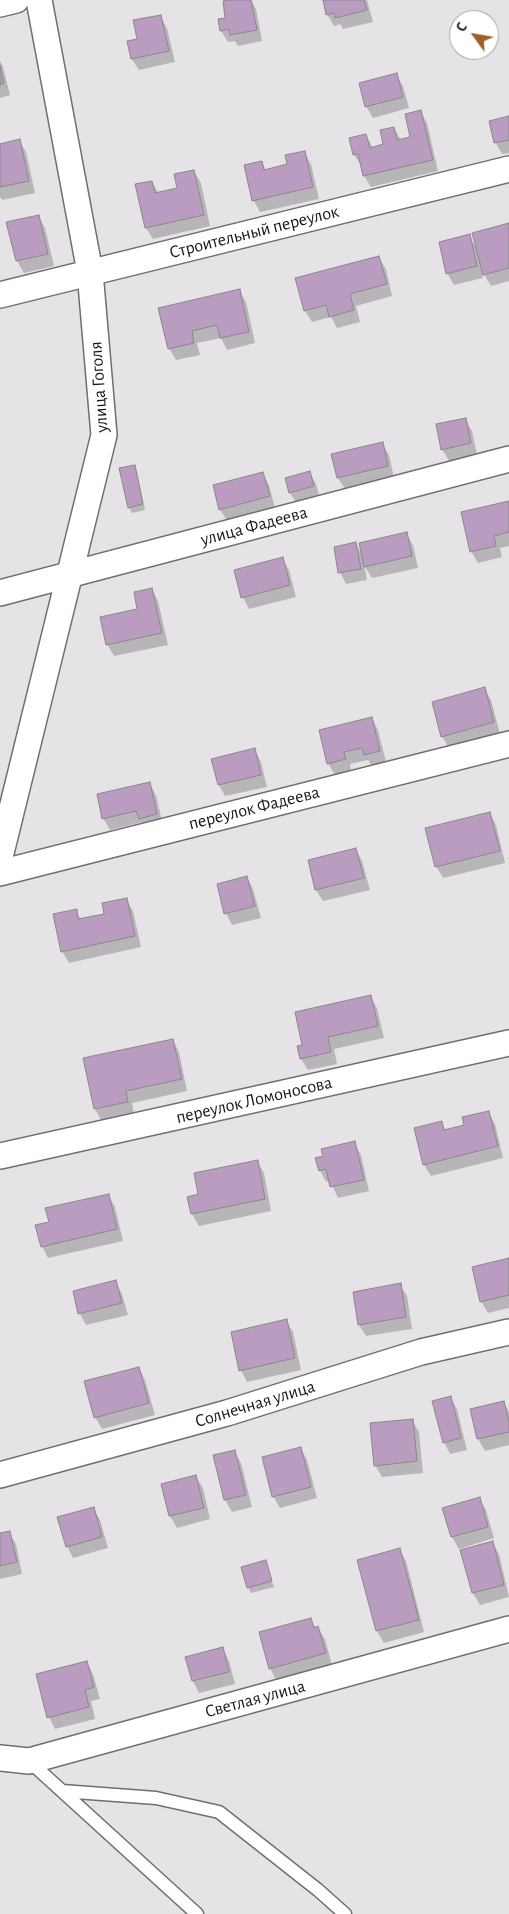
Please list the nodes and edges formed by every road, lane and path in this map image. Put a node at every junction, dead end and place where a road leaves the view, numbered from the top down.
1 (16, 0) edge
2 (39, 0) edge
3 (0, 4) edge
4 (509, 169) edge
5 (90, 272) junction
6 (0, 295) edge
7 (509, 458) edge
8 (68, 575) junction
9 (0, 594) edge
10 (509, 744) edge
11 (0, 857) edge
12 (0, 873) edge
13 (509, 1043) edge
14 (0, 1156) edge
15 (509, 1332) edge
16 (0, 1475) edge
17 (509, 1629) edge
18 (0, 1758) edge
19 (29, 1761) junction
20 (62, 1791) junction
21 (197, 1914) edge
22 (344, 1914) edge

1 - 3 street
2 - 5 street, улица Гоголя
4 - 5 street, Строительный переулок
5 - 6 street, Строительный переулок
5 - 8 street, улица Гоголя
7 - 8 street, улица Фадеева
8 - 9 street, улица Фадеева
8 - 11 street, улица Гоголя
10 - 12 street, переулок Фадеева
13 - 14 street, переулок Ломоносова
15 - 16 street, Солнечная улица
17 - 19 street, Светлая улица
18 - 19 street, Светлая улица
19 - 20 lane
20 - 21 lane
20 - 22 lane

